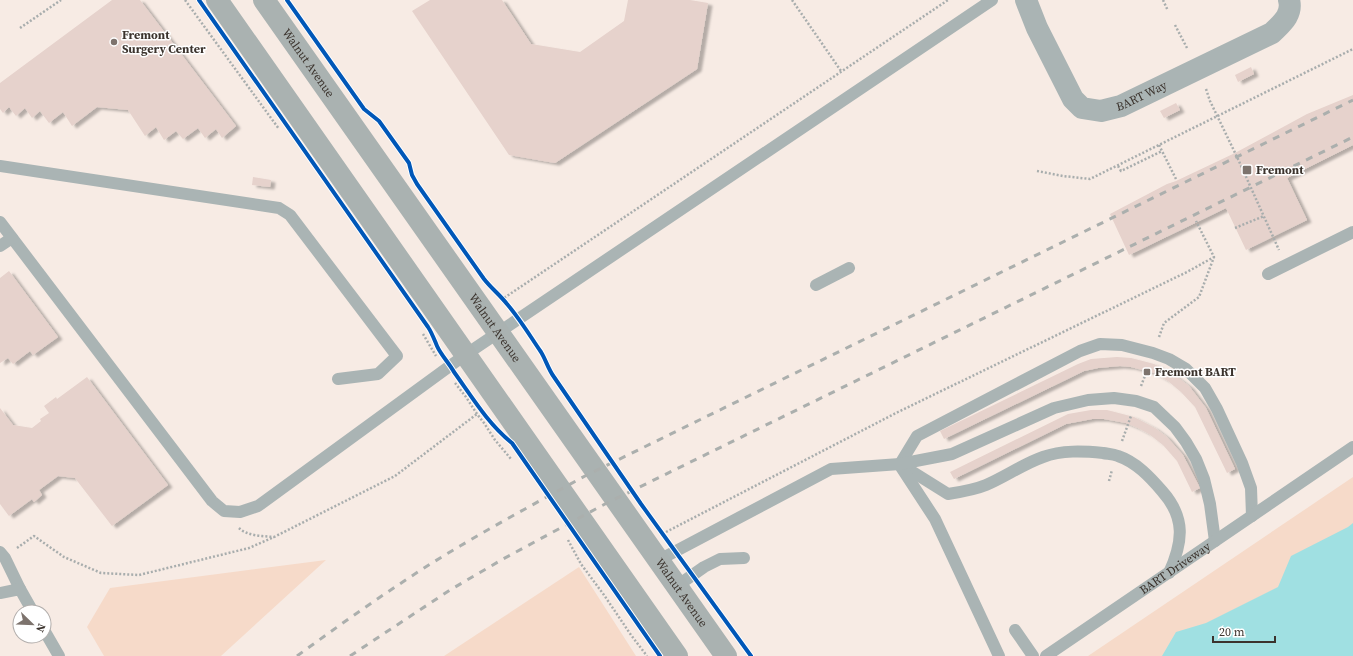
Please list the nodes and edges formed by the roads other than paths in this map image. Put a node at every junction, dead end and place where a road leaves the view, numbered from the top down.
1 (217, 0) edge
2 (264, 0) edge
3 (992, 0) edge
4 (1026, 0) edge
5 (1289, 0) edge
6 (0, 166) edge
7 (0, 222) edge
8 (1353, 232) edge
9 (12, 238) junction
10 (0, 246) edge
11 (848, 268) dead end
12 (1268, 274) dead end
13 (816, 285) dead end
14 (498, 332) junction
15 (465, 354) junction
16 (338, 379) dead end
17 (1353, 447) edge
18 (900, 464) junction
19 (1252, 516) junction
20 (1215, 541) junction
21 (0, 552) edge
22 (667, 556) junction
23 (744, 558) dead end
24 (1169, 573) junction
25 (677, 586) junction
26 (20, 589) junction
27 (0, 594) edge
28 (29, 604) edge
29 (1015, 630) dead end
30 (52, 644) edge
31 (59, 656) edge
32 (677, 656) edge
33 (726, 656) edge
34 (999, 656) edge
35 (1033, 656) edge
36 (1046, 656) edge

1 - 15 main road
2 - 14 main road, Walnut Avenue
3 - 14 lane
4 - 5 street, BART Way
6 - 16 lane
7 - 9 lane
8 - 12 lane
9 - 10 lane
9 - 15 lane
11 - 13 lane
14 - 15 lane
14 - 22 main road, Walnut Avenue
15 - 32 main road
17 - 19 lane, BART Driveway
18 - 19 lane
18 - 20 lane
18 - 22 lane
18 - 24 lane
18 - 34 lane
19 - 20 lane, BART Driveway
20 - 24 lane, BART Driveway
21 - 26 lane
22 - 25 main road, Walnut Avenue
23 - 25 lane
24 - 36 lane, BART Driveway
25 - 33 main road, Walnut Avenue
26 - 27 lane
26 - 28 lane
29 - 35 lane
30 - 31 lane

